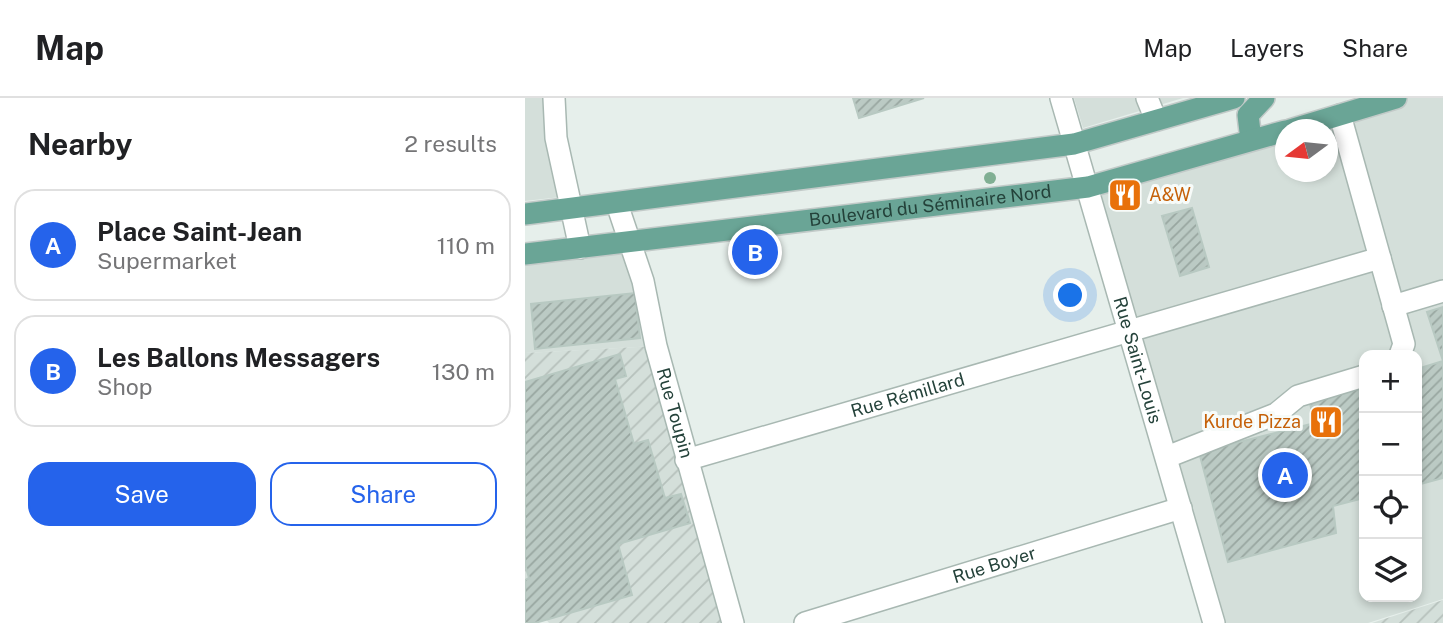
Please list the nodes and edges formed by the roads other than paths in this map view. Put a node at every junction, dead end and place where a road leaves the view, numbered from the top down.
1 (554, 98) edge
2 (1061, 98) edge
3 (1147, 98) edge
4 (1234, 98) edge
5 (1263, 98) edge
6 (1396, 98) edge
7 (1340, 115) junction
8 (1326, 119) edge
9 (1156, 120) junction
10 (1275, 134) edge
11 (1251, 141) junction
12 (1074, 144) junction
13 (1089, 187) junction
14 (617, 204) junction
15 (571, 208) junction
16 (525, 214) edge
17 (628, 244) junction
18 (580, 248) junction
19 (525, 254) edge
20 (1380, 258) junction
21 (1443, 291) edge
22 (1393, 306) junction
23 (1130, 329) junction
24 (1402, 350) edge
25 (1359, 378) edge
26 (1167, 457) junction
27 (686, 460) junction
28 (1181, 508) junction
29 (733, 623) edge
30 (805, 623) edge
31 (1215, 623) edge

1 - 15 street
2 - 12 street, Rue Saint-Louis
3 - 9 street
4 - 9 main road
5 - 11 main road
6 - 7 main road, Boulevard du Séminaire Nord
7 - 8 main road, Boulevard du Séminaire Nord
7 - 20 street
9 - 12 main road
10 - 11 main road, Boulevard du Séminaire Nord
11 - 13 main road, Boulevard du Séminaire Nord
12 - 13 street, Rue Saint-Louis
12 - 14 main road
13 - 17 main road, Boulevard du Séminaire Nord
13 - 23 street, Rue Saint-Louis
14 - 15 main road
14 - 17 street, Rue Toupin
15 - 16 main road
15 - 18 street
17 - 18 main road, Boulevard du Séminaire Nord
17 - 27 street, Rue Toupin
18 - 19 main road, Boulevard du Séminaire Nord
20 - 22 street
20 - 23 street, Rue Rémillard
21 - 22 street
22 - 24 street
23 - 26 street, Rue Saint-Louis
23 - 27 street, Rue Rémillard
25 - 26 street
26 - 28 street, Rue Saint-Louis
27 - 29 street, Rue Toupin
28 - 30 street, Rue Boyer
28 - 31 street, Rue Saint-Louis

